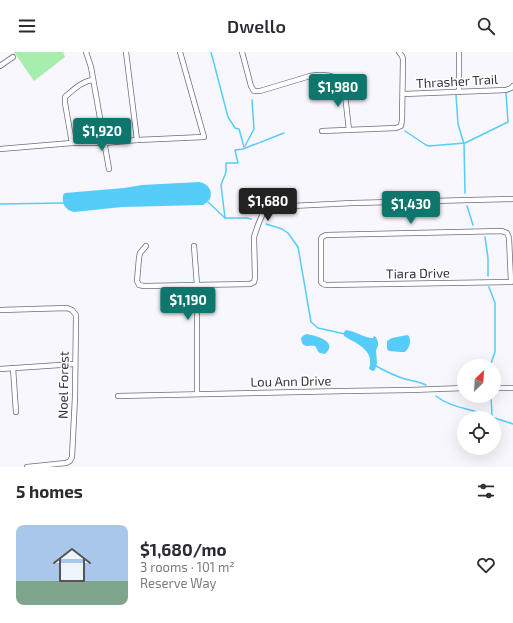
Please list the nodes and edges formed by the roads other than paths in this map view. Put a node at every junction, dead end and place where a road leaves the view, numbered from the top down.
1 (86, 52) edge
2 (126, 52) edge
3 (180, 52) edge
4 (242, 52) edge
5 (399, 52) edge
6 (459, 52) edge
7 (13, 57) dead end
8 (0, 66) edge
9 (93, 80) junction
10 (513, 86) edge
11 (459, 92) junction
12 (403, 94) junction
13 (349, 130) junction
14 (322, 131) dead end
15 (137, 140) junction
16 (72, 143) junction
17 (104, 143) junction
18 (0, 149) edge
19 (109, 169) dead end
20 (513, 200) edge
21 (146, 246) dead end
22 (194, 246) dead end
23 (512, 282) edge
24 (197, 285) junction
25 (0, 310) edge
26 (75, 364) junction
27 (0, 368) edge
28 (13, 368) junction
29 (457, 388) edge
30 (501, 388) edge
31 (513, 388) edge
32 (197, 394) junction
33 (118, 396) dead end
34 (16, 412) dead end
35 (27, 467) edge

1 - 9 street
2 - 15 street
3 - 15 street
4 - 13 street
5 - 12 street
6 - 11 street
7 - 8 street
9 - 16 street
9 - 17 street
10 - 11 street, Thrasher Trail
11 - 12 street, Thrasher Trail
12 - 13 street
13 - 14 street
15 - 17 street
16 - 17 street
16 - 18 street
17 - 19 street
20 - 24 street
21 - 24 street
22 - 24 street
23 - 23 street, Tiara Drive
24 - 32 street
25 - 26 street, Noel Forest
26 - 28 street
26 - 35 street, Noel Forest
27 - 28 street
28 - 34 street
29 - 32 street, Lou Ann Drive
30 - 31 street
32 - 33 street, Lou Ann Drive

